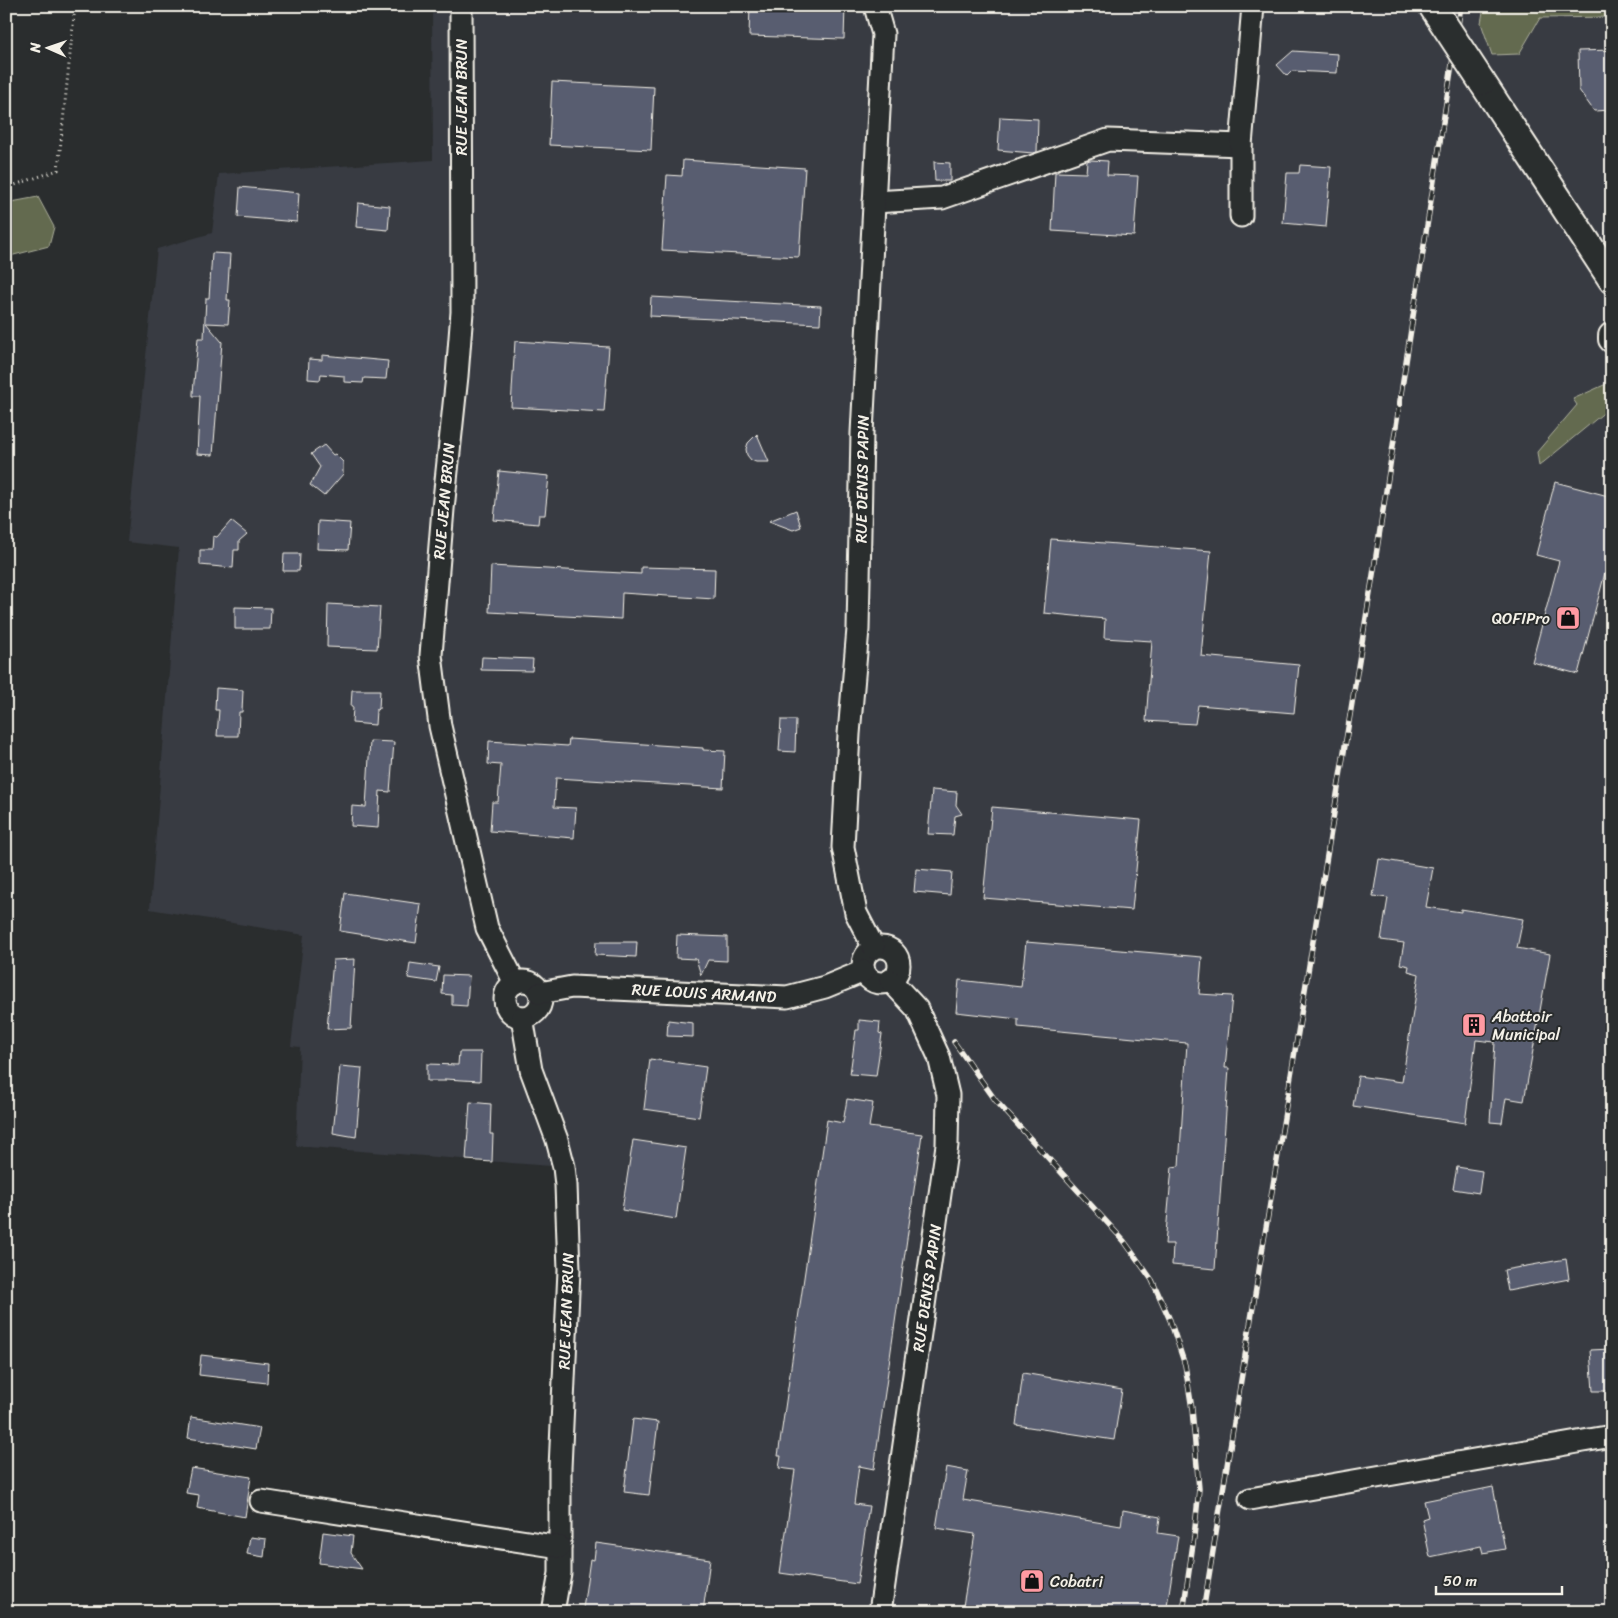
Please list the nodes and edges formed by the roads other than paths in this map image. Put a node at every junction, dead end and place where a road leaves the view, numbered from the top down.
1 (461, 6) edge
2 (875, 6) edge
3 (1253, 6) edge
4 (1432, 6) edge
5 (1240, 145) junction
6 (874, 202) junction
7 (1241, 216) dead end
8 (1612, 280) edge
9 (874, 948) junction
10 (864, 971) junction
11 (890, 980) junction
12 (515, 983) junction
13 (540, 993) junction
14 (522, 1017) junction
15 (1612, 1436) edge
16 (1250, 1499) dead end
17 (262, 1501) dead end
18 (560, 1547) junction
19 (553, 1612) edge
20 (880, 1612) edge

1 - 12 street, RUE JEAN BRUN
2 - 6 street, RUE DENIS PAPIN
3 - 5 street
4 - 8 main road, bridge
5 - 6 street
5 - 7 street
6 - 9 street, RUE DENIS PAPIN
9 - 10 street
9 - 11 street
10 - 11 street
10 - 13 street, RUE LOUIS ARMAND
11 - 20 street, RUE DENIS PAPIN
12 - 13 street
12 - 14 street
13 - 14 street
14 - 18 street, RUE JEAN BRUN
15 - 16 street
17 - 18 street
18 - 19 street, RUE JEAN BRUN

